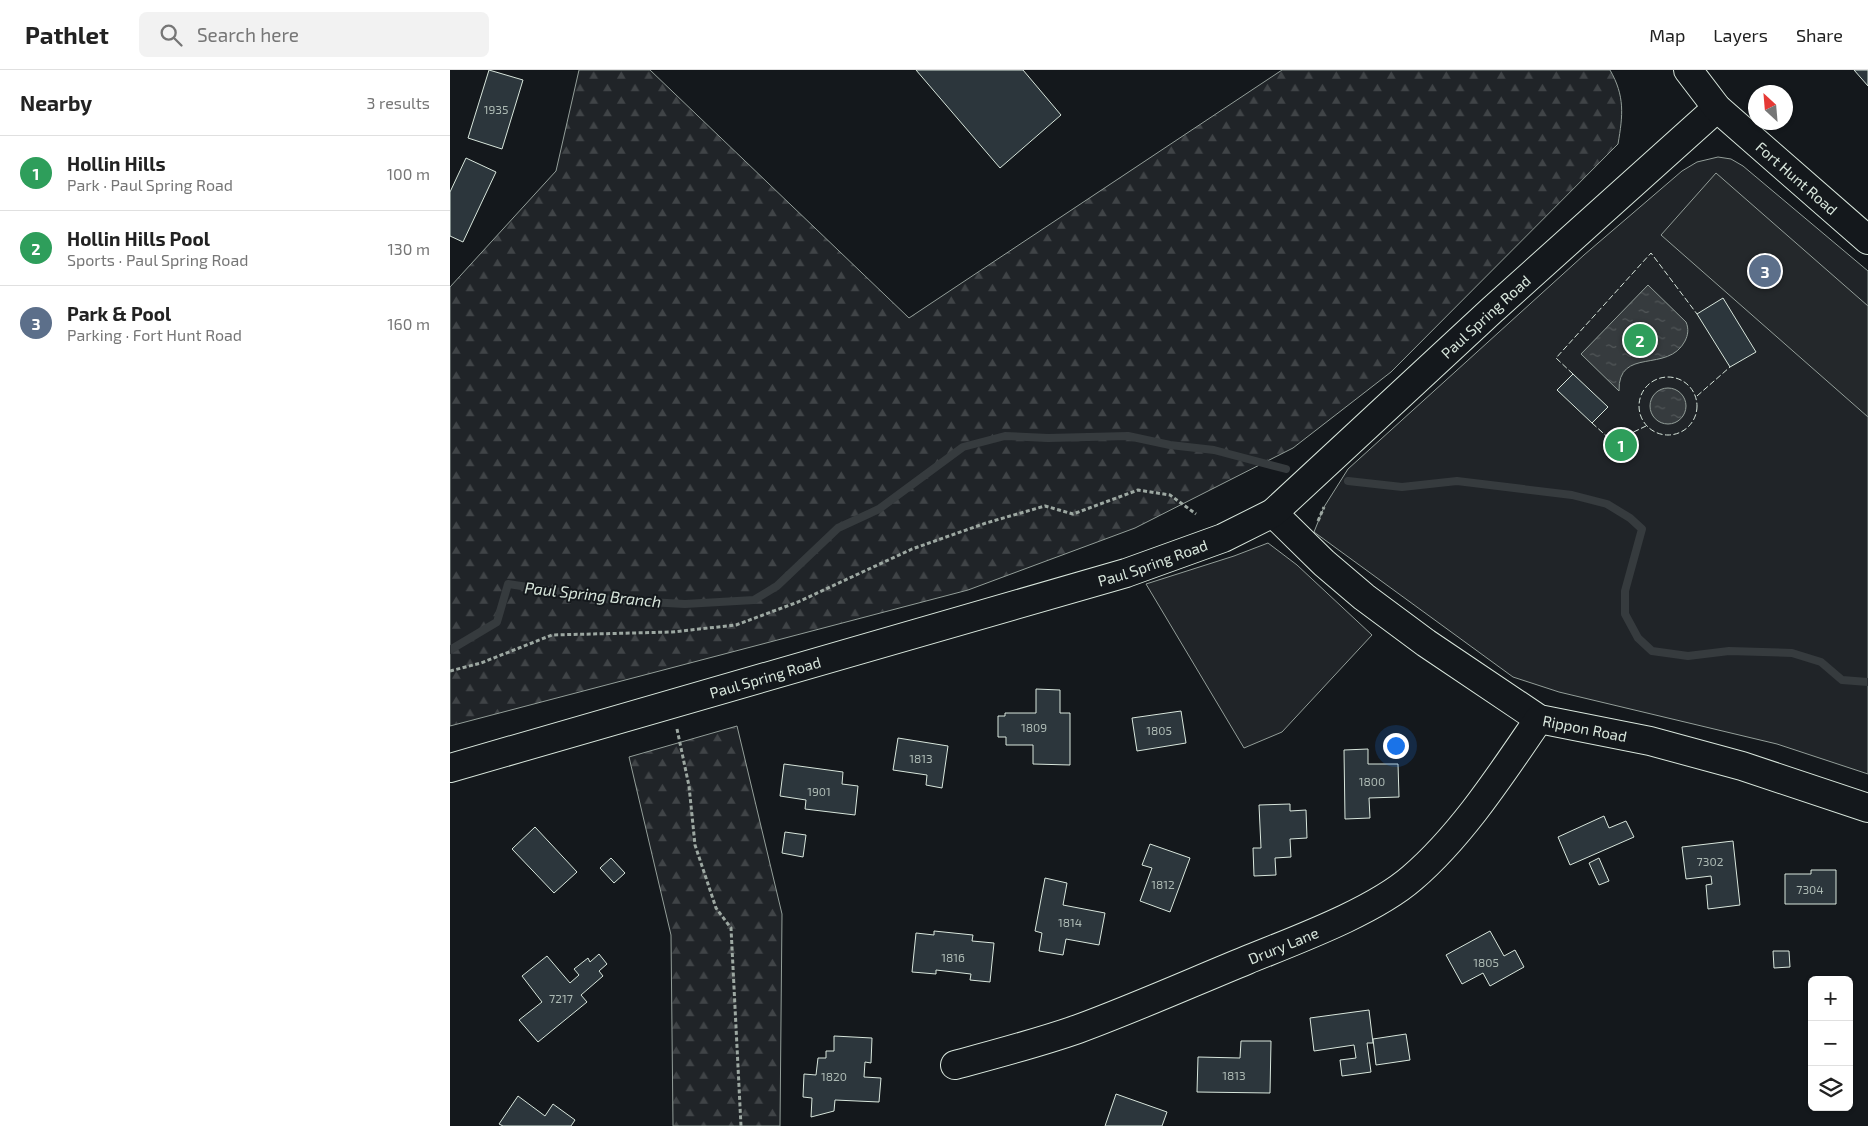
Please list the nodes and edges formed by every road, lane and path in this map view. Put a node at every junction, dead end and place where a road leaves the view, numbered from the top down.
1 (1688, 70) edge
2 (1718, 108) junction
3 (1868, 240) edge
4 (1273, 513) junction
5 (1196, 514) dead end
6 (450, 671) edge
7 (672, 704) junction
8 (1539, 719) junction
9 (450, 768) edge
10 (1868, 808) edge
11 (955, 1065) dead end
12 (741, 1126) edge

1 - 2 street, Fort Hunt Road
2 - 3 street, Fort Hunt Road
2 - 4 street, Paul Spring Road
4 - 7 street, Paul Spring Road
4 - 8 street, Rippon Road
5 - 6 path
7 - 9 street, Paul Spring Road
7 - 12 path
8 - 10 street, Rippon Road
8 - 11 street, Drury Lane

